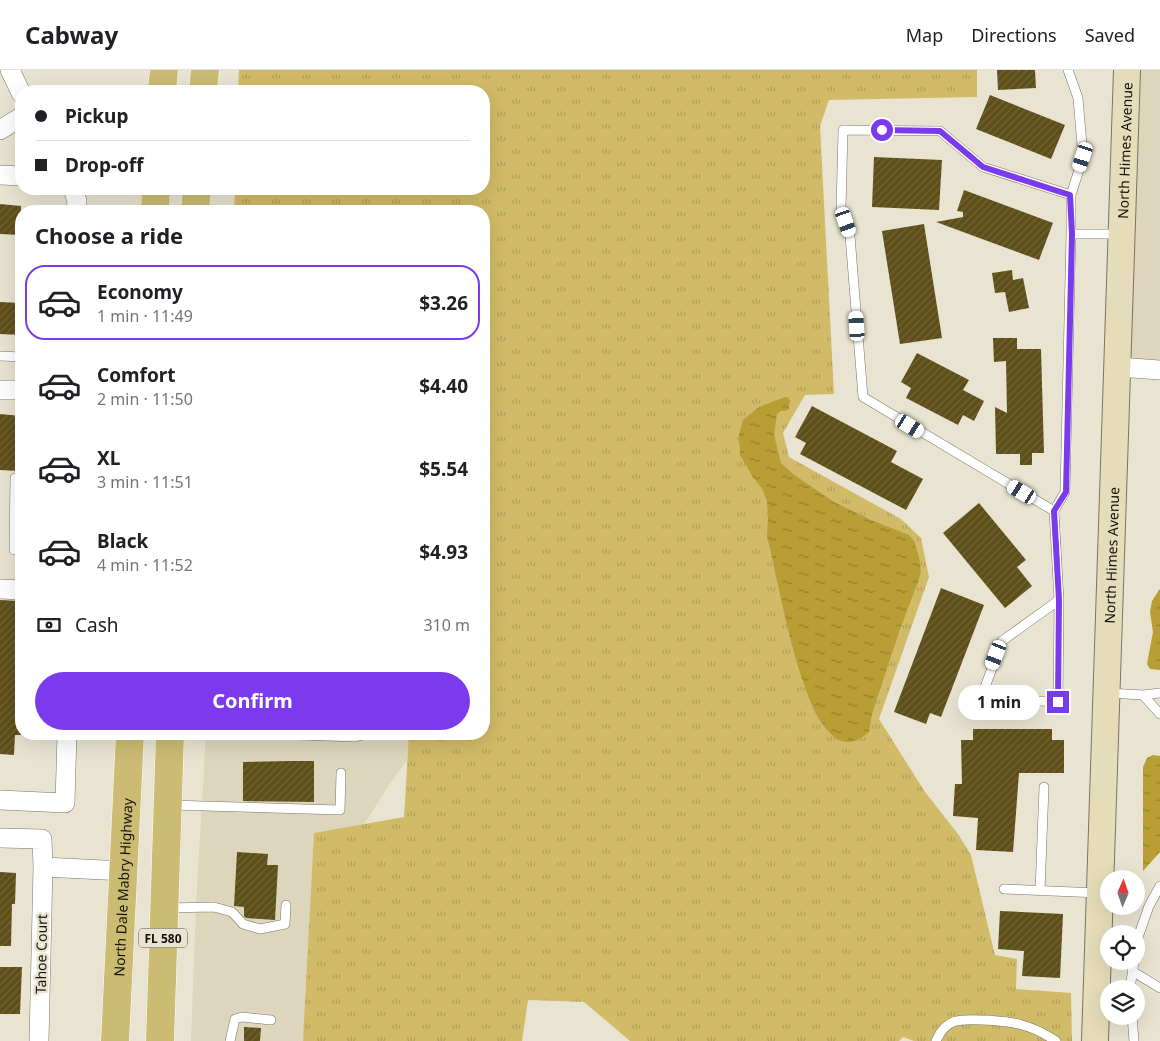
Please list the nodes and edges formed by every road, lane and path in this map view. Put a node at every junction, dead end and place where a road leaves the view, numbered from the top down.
1 (10, 70) edge
2 (164, 70) edge
3 (205, 70) edge
4 (1068, 70) edge
5 (1127, 70) edge
6 (17, 85) edge
7 (163, 85) edge
8 (204, 85) edge
9 (15, 121) edge
10 (0, 130) edge
11 (0, 175) edge
12 (15, 176) edge
13 (1070, 195) junction
14 (1072, 234) junction
15 (1122, 234) junction
16 (0, 356) edge
17 (15, 357) edge
18 (1118, 367) junction
19 (1160, 370) edge
20 (0, 390) edge
21 (15, 390) edge
22 (15, 478) dead end
23 (1054, 511) junction
24 (14, 550) dead end
25 (0, 589) edge
26 (15, 590) edge
27 (1059, 600) junction
28 (1107, 693) junction
29 (1160, 693) edge
30 (1143, 695) junction
31 (1160, 714) edge
32 (66, 740) edge
33 (130, 740) edge
34 (170, 740) edge
35 (341, 772) dead end
36 (1044, 787) dead end
37 (0, 800) edge
38 (168, 804) junction
39 (0, 838) edge
40 (43, 867) junction
41 (1101, 870) edge
42 (124, 871) junction
43 (1160, 886) edge
44 (1004, 889) dead end
45 (1040, 891) junction
46 (1100, 894) joint
47 (286, 905) dead end
48 (164, 908) junction
49 (1142, 925) edge
50 (1132, 971) joint
51 (1131, 980) edge
52 (1160, 988) edge
53 (271, 1020) dead end
54 (1133, 1025) edge
55 (39, 1041) edge
56 (115, 1041) edge
57 (160, 1041) edge
58 (230, 1041) edge
59 (936, 1041) edge
60 (1056, 1041) edge
61 (1095, 1041) edge
62 (1134, 1041) edge

1 - 6 street
2 - 7 main road
3 - 8 main road
4 - 13 lane
5 - 15 street, North Himes Avenue
9 - 10 street
11 - 12 street
13 - 14 lane
13 - 23 lane
14 - 15 lane
14 - 23 lane
15 - 18 street, North Himes Avenue
16 - 17 lane
18 - 19 street
18 - 28 street, North Himes Avenue
20 - 21 street
22 - 24 lane
23 - 27 lane
25 - 26 street
27 - 27 lane
28 - 30 lane
28 - 41 street, North Himes Avenue
29 - 30 lane
30 - 31 lane
32 - 37 street
33 - 42 main road, North Dale Mabry Highway / FL 580
34 - 38 main road, FL 580
35 - 38 lane
36 - 45 lane
38 - 48 main road, FL 580
39 - 40 street, Tahoe Court
40 - 42 street
40 - 55 street, Tahoe Court
42 - 56 main road, North Dale Mabry Highway / FL 580
43 - 49 lane
44 - 45 lane
45 - 46 lane
46 - 61 street, North Himes Avenue
47 - 48 lane
48 - 57 main road, FL 580
50 - 51 lane
50 - 52 lane
53 - 58 lane
54 - 62 lane
59 - 60 lane

